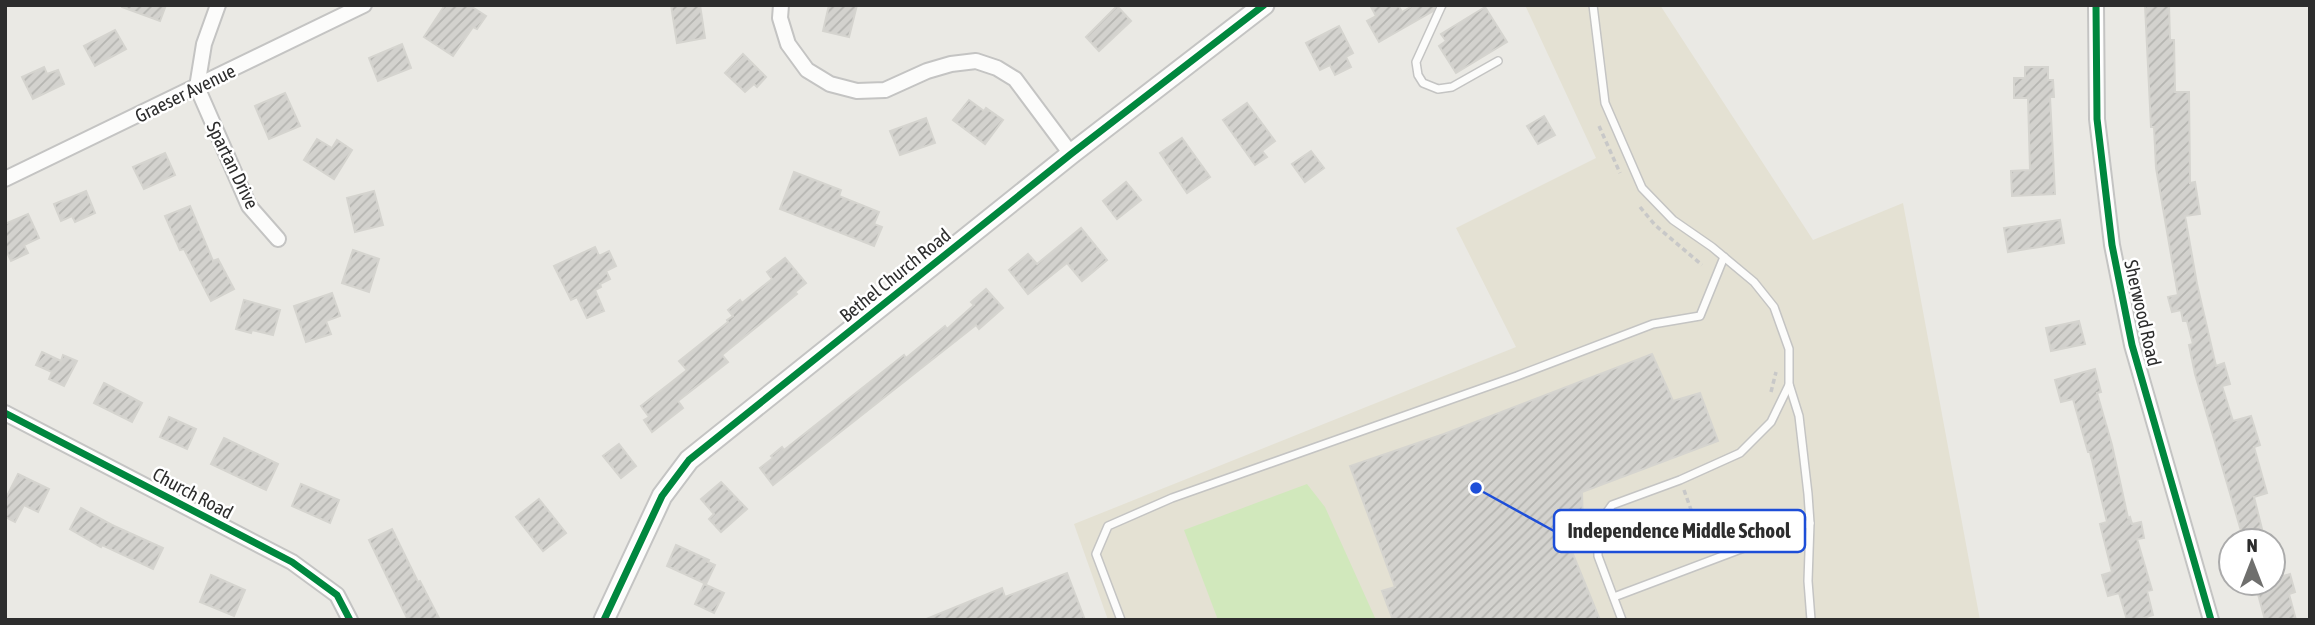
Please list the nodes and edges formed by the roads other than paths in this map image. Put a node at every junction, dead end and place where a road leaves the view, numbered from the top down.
1 (218, 5) edge
2 (364, 5) edge
3 (781, 5) edge
4 (1264, 5) edge
5 (1442, 5) edge
6 (1593, 5) edge
7 (2096, 5) edge
8 (1498, 61) dead end
9 (197, 87) junction
10 (1071, 154) junction
11 (5, 179) edge
12 (278, 239) dead end
13 (1724, 257) junction
14 (1789, 384) junction
15 (5, 413) edge
16 (1810, 523) junction
17 (1614, 597) junction
18 (350, 620) edge
19 (604, 620) edge
20 (1121, 620) edge
21 (1622, 620) edge
22 (1811, 620) edge
23 (2211, 620) edge

1 - 9 street
2 - 9 street, Graeser Avenue
3 - 10 street
4 - 10 street, Bethel Church Road
5 - 8 lane
6 - 13 lane
7 - 23 street, Sherwood Road
9 - 11 street, Graeser Avenue
9 - 12 street, Spartan Drive
10 - 19 street, Bethel Church Road
13 - 14 lane
13 - 20 lane
14 - 16 lane
14 - 17 lane
15 - 18 street, Church Road
16 - 17 lane
16 - 22 lane
17 - 21 lane

